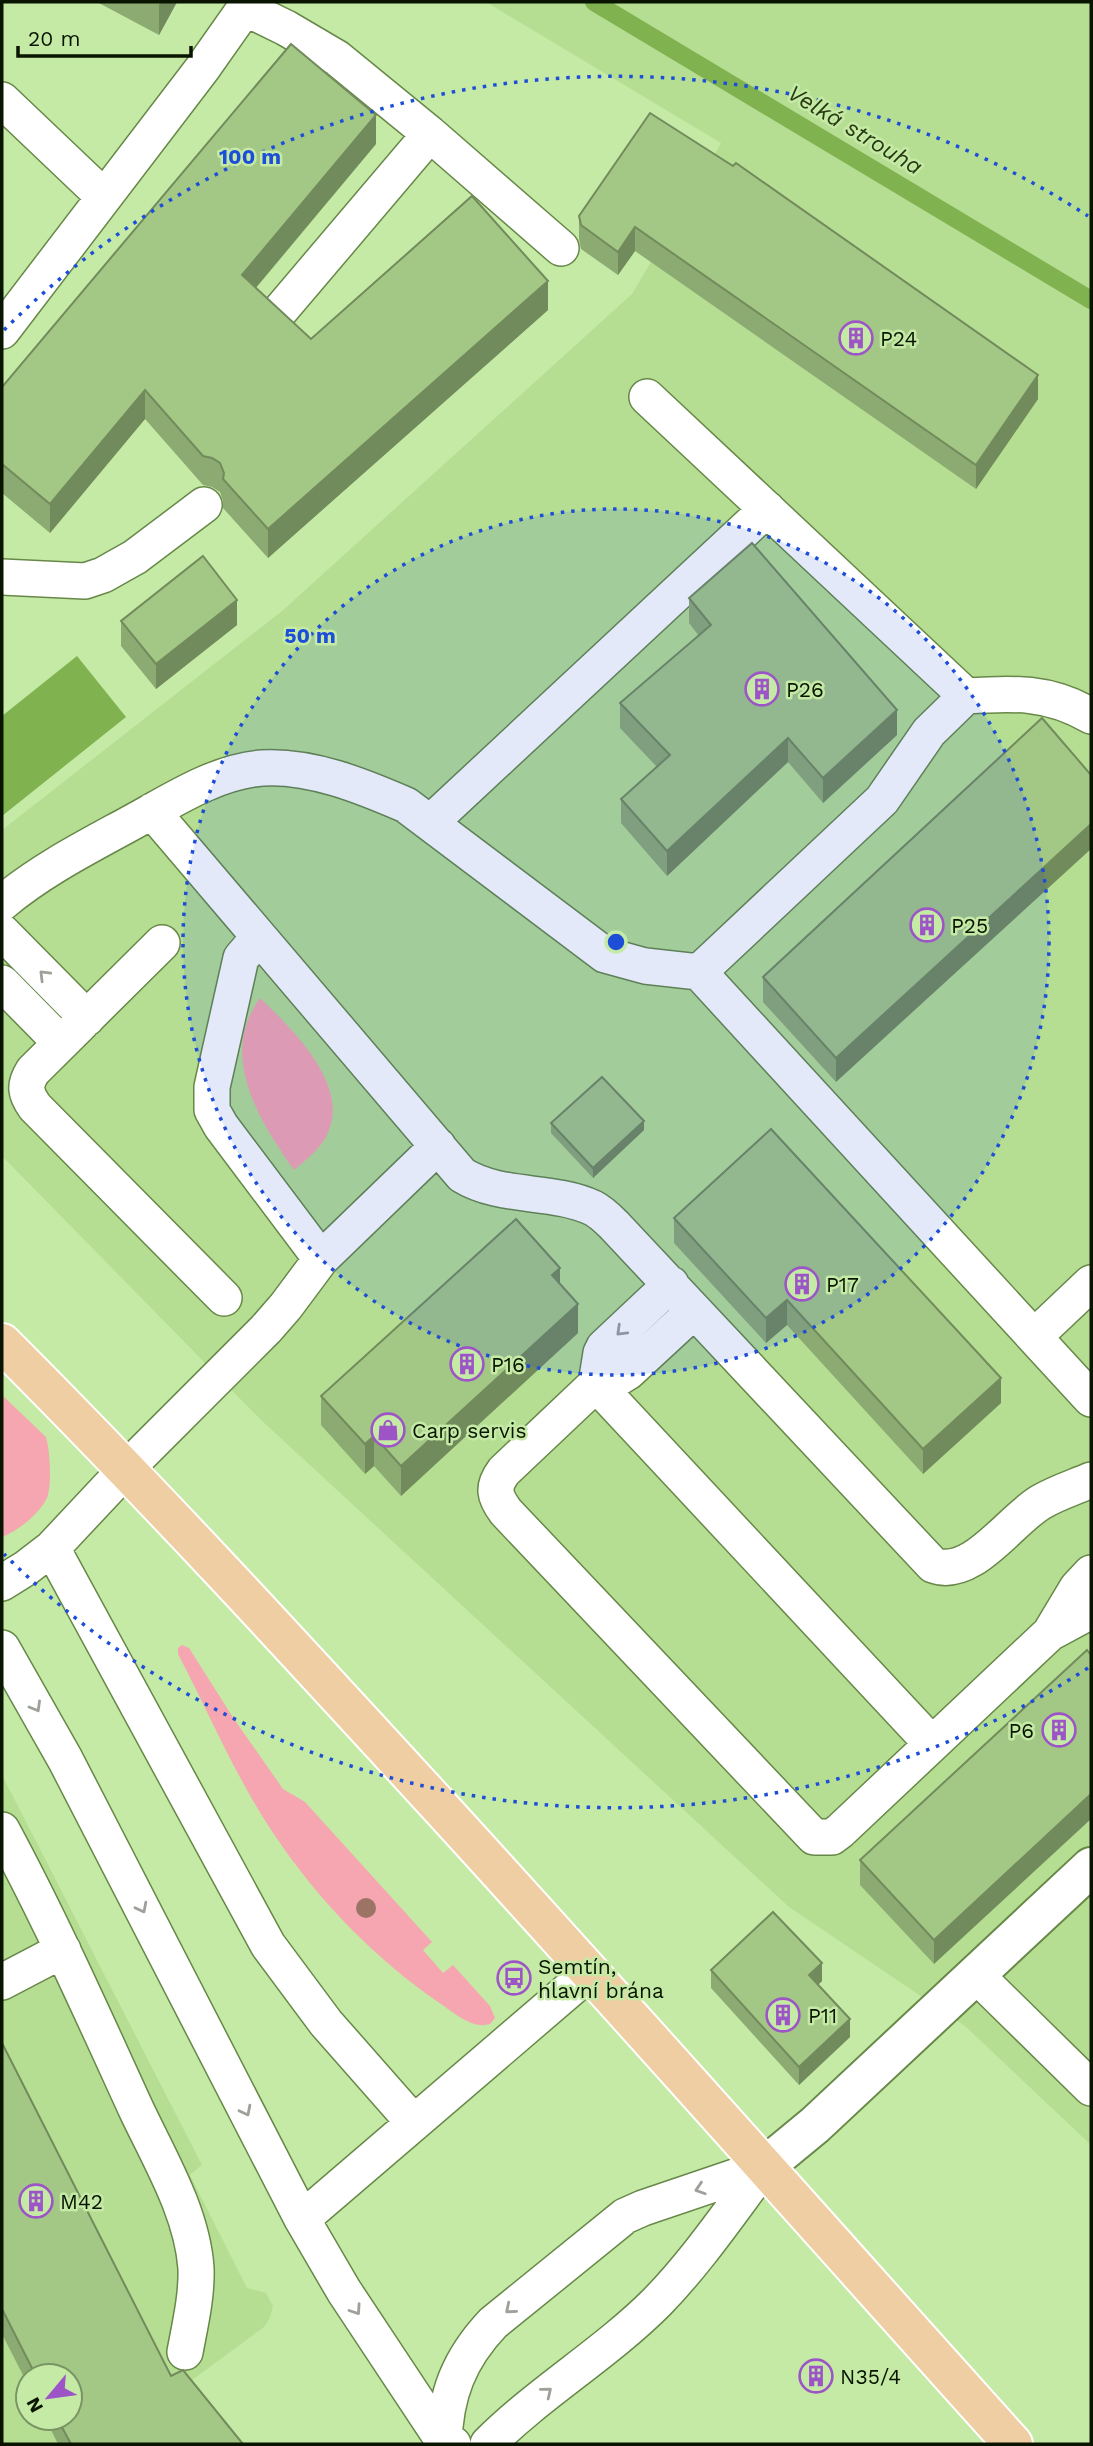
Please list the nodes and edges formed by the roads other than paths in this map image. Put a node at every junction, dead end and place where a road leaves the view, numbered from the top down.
1 (246, 5) edge
2 (2, 100) edge
3 (430, 134) junction
4 (104, 197) junction
5 (561, 248) dead end
6 (279, 312) edge
7 (2, 331) edge
8 (647, 397) dead end
9 (204, 505) dead end
10 (766, 509) junction
11 (2, 577) edge
12 (966, 696) junction
13 (1091, 716) edge
14 (152, 811) junction
15 (431, 822) junction
16 (2, 903) edge
17 (2, 932) edge
18 (259, 937) junction
19 (162, 943) dead end
20 (699, 972) junction
21 (2, 983) edge
22 (87, 1018) junction
23 (61, 1043) junction
24 (438, 1146) junction
25 (321, 1259) junction
26 (1091, 1283) edge
27 (671, 1284) junction
28 (224, 1298) dead end
29 (694, 1311) junction
30 (1035, 1336) junction
31 (2, 1343) edge
32 (596, 1384) junction
33 (1091, 1399) edge
34 (127, 1468) junction
35 (1091, 1480) edge
36 (52, 1548) junction
37 (1091, 1573) edge
38 (2, 1583) edge
39 (1091, 1611) edge
40 (1050, 1633) junction
41 (2, 1648) edge
42 (932, 1744) junction
43 (2, 1830) edge
44 (1091, 1867) edge
45 (63, 1950) junction
46 (590, 1972) junction
47 (976, 1975) junction
48 (2, 1982) edge
49 (1091, 2088) edge
50 (414, 2123) junction
51 (764, 2167) junction
52 (302, 2219) junction
53 (185, 2352) dead end
54 (467, 2443) edge
55 (1013, 2444) edge

1 - 3 lane
1 - 4 lane
2 - 4 lane
3 - 5 lane
3 - 6 lane
4 - 7 lane
8 - 10 lane
9 - 11 lane
10 - 12 lane
10 - 15 lane
12 - 13 lane
12 - 20 lane
14 - 15 lane
14 - 16 lane
14 - 18 lane
15 - 20 lane
22 -> 17 lane
18 - 24 lane
18 - 25 lane
19 - 22 lane
20 - 30 lane
21 - 23 lane
22 - 23 lane
23 - 28 lane
24 - 25 lane
24 - 27 lane
25 - 34 lane
26 - 30 lane
27 - 29 lane
27 -> 32 lane
29 - 32 lane
29 - 35 lane
30 - 33 lane
31 - 34 main road
32 - 42 lane
32 - 42 lane
34 - 36 lane
34 - 46 main road
36 - 38 lane
36 - 50 lane
37 - 40 lane
39 - 40 lane
40 - 42 lane
41 -> 52 lane
43 - 45 lane
44 - 47 street
45 - 48 lane
45 - 53 lane
46 - 50 lane
46 - 51 main road
47 - 49 lane
47 - 51 street
50 - 52 lane
54 -> 51 lane
51 -> 54 lane
51 - 55 main road
52 -> 54 lane

